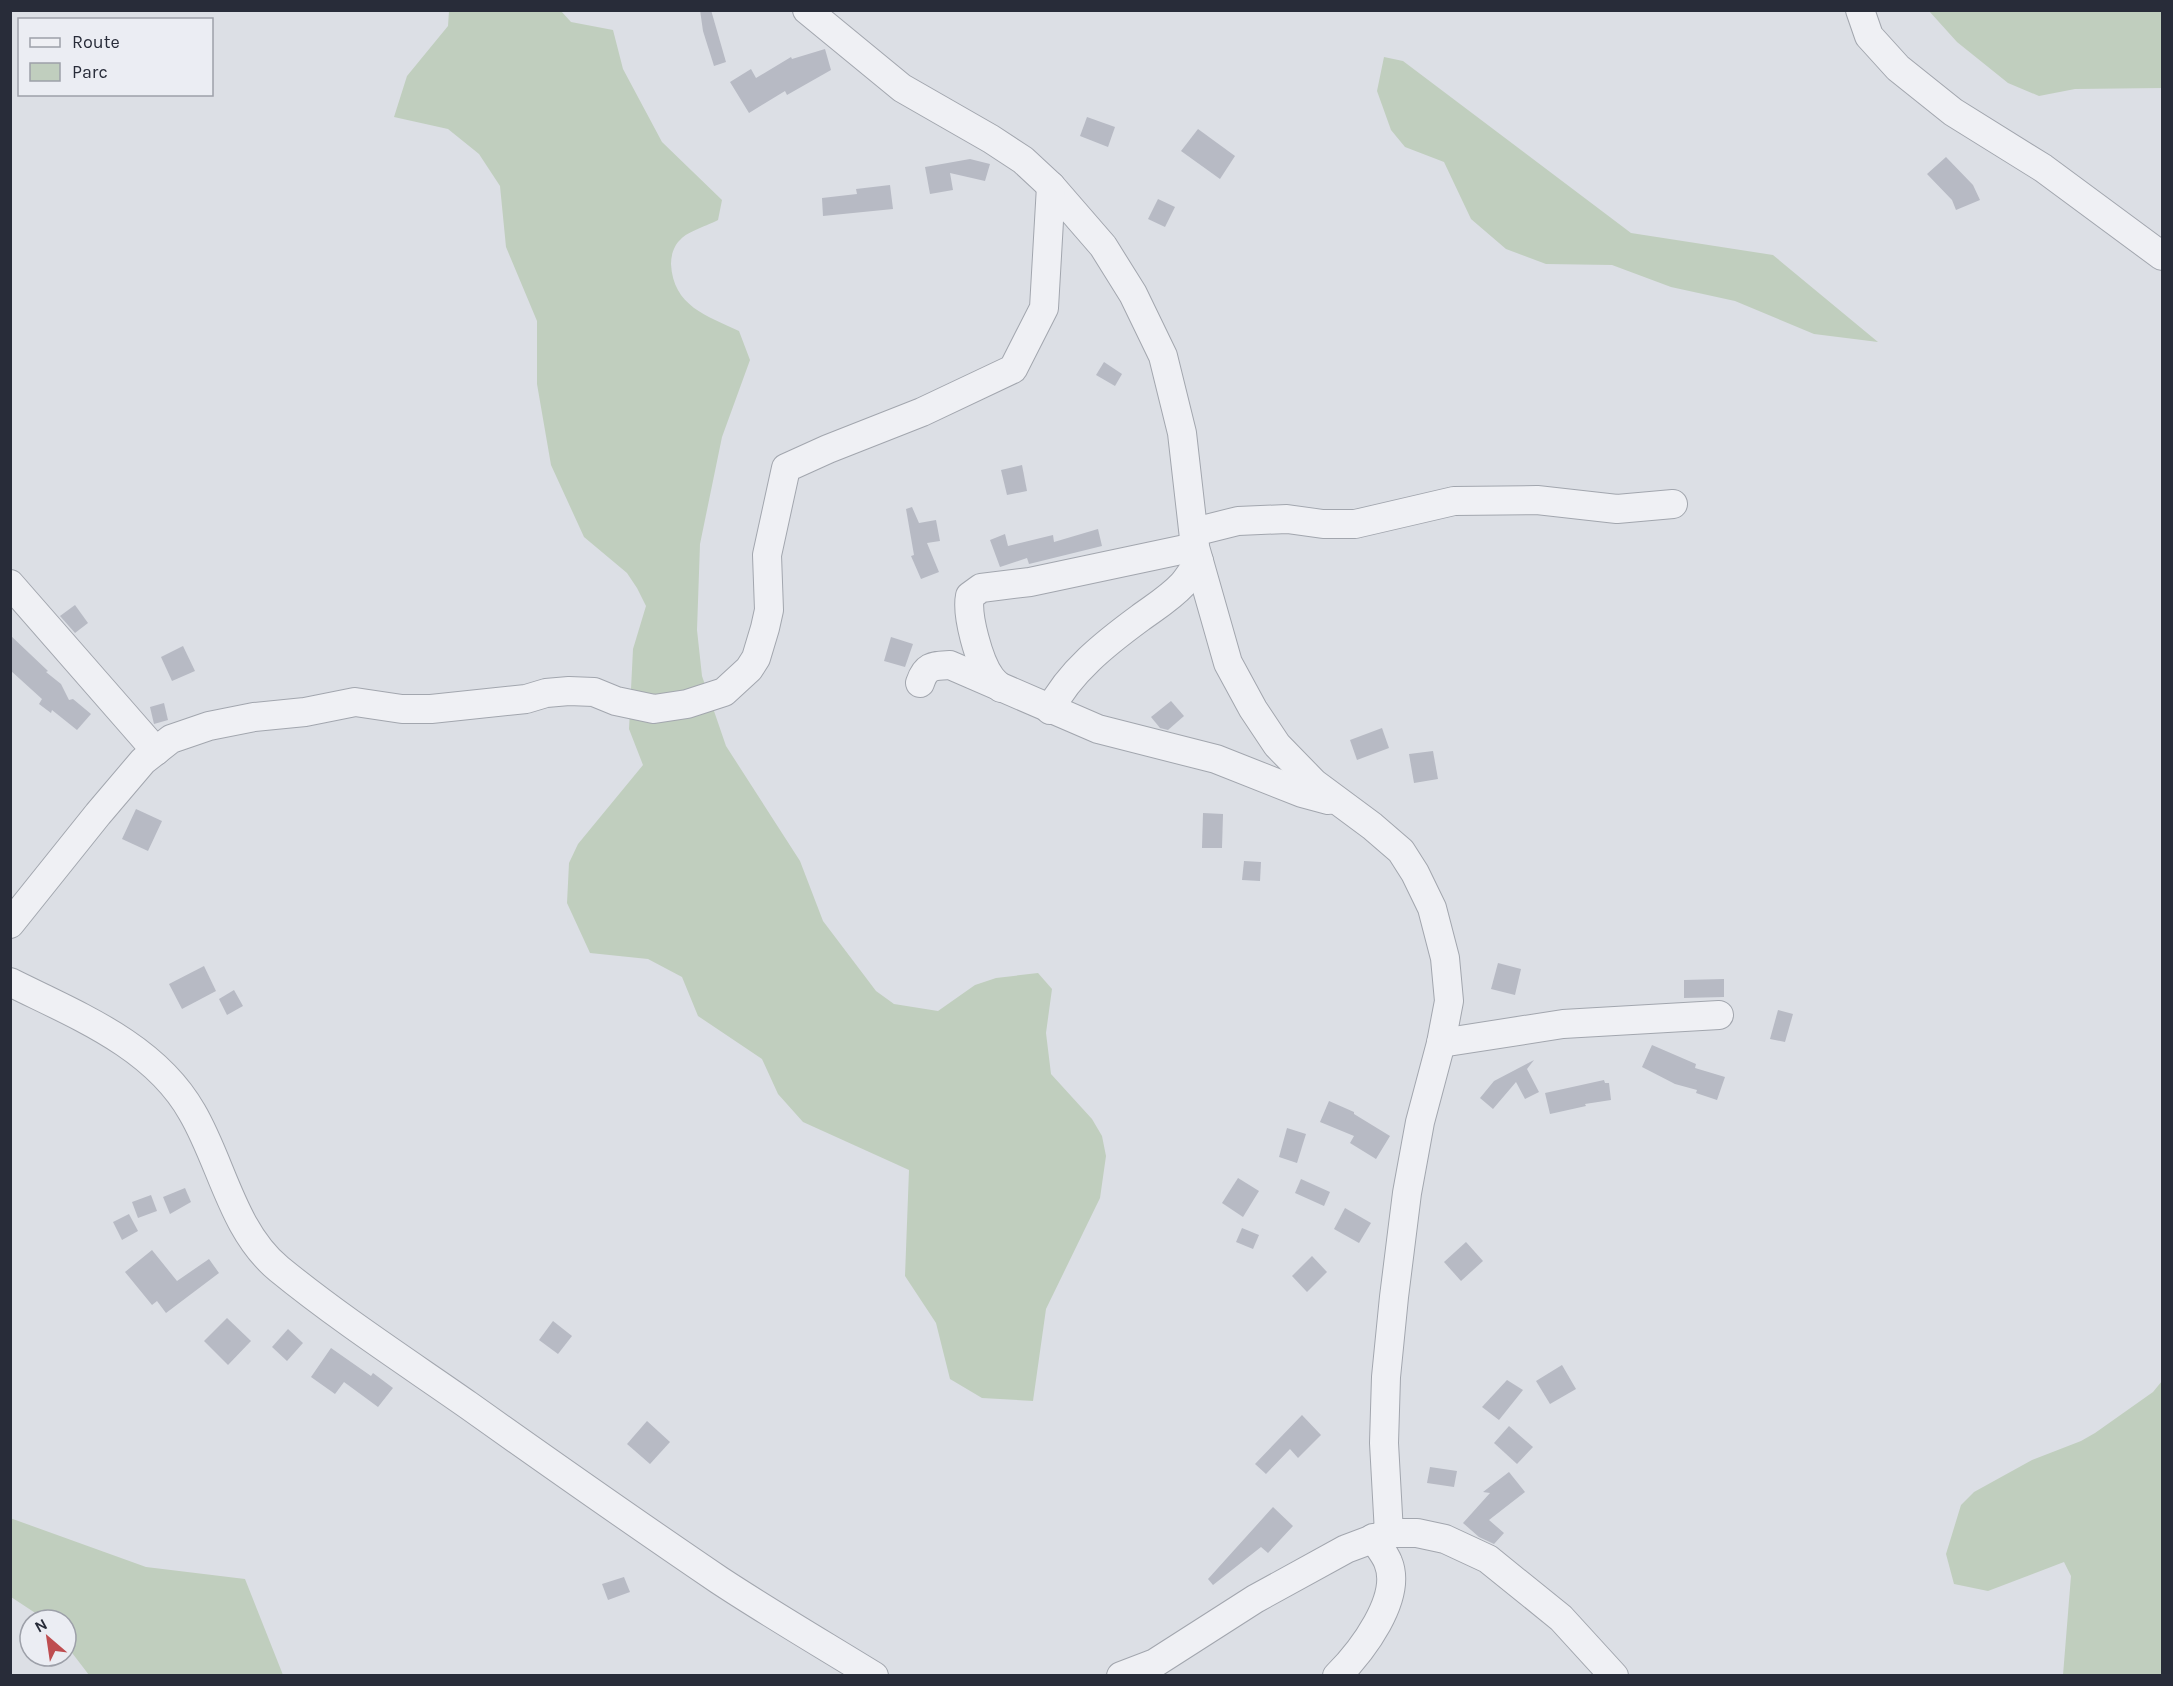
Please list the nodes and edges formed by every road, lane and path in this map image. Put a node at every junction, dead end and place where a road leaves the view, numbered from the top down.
1 (807, 10) edge
2 (1860, 10) edge
3 (1051, 186) junction
4 (2163, 256) edge
5 (1673, 504) dead end
6 (1196, 547) junction
7 (10, 584) edge
8 (920, 683) dead end
9 (1001, 688) junction
10 (1050, 710) junction
11 (156, 751) junction
12 (1338, 802) junction
13 (10, 924) edge
14 (10, 982) edge
15 (1719, 1015) dead end
16 (1441, 1043) junction
17 (1381, 1535) junction
18 (874, 1676) edge
19 (1121, 1676) edge
20 (1337, 1676) edge
21 (1614, 1676) edge

1 - 3 street
2 - 4 street
3 - 6 street
3 - 11 street
5 - 6 street
6 - 9 street
6 - 10 street
6 - 12 street
7 - 11 street
8 - 9 street
9 - 10 street
10 - 12 street
11 - 13 street
12 - 16 street
14 - 18 street
15 - 16 street
16 - 17 street
17 - 19 street
17 - 20 street
17 - 21 street

